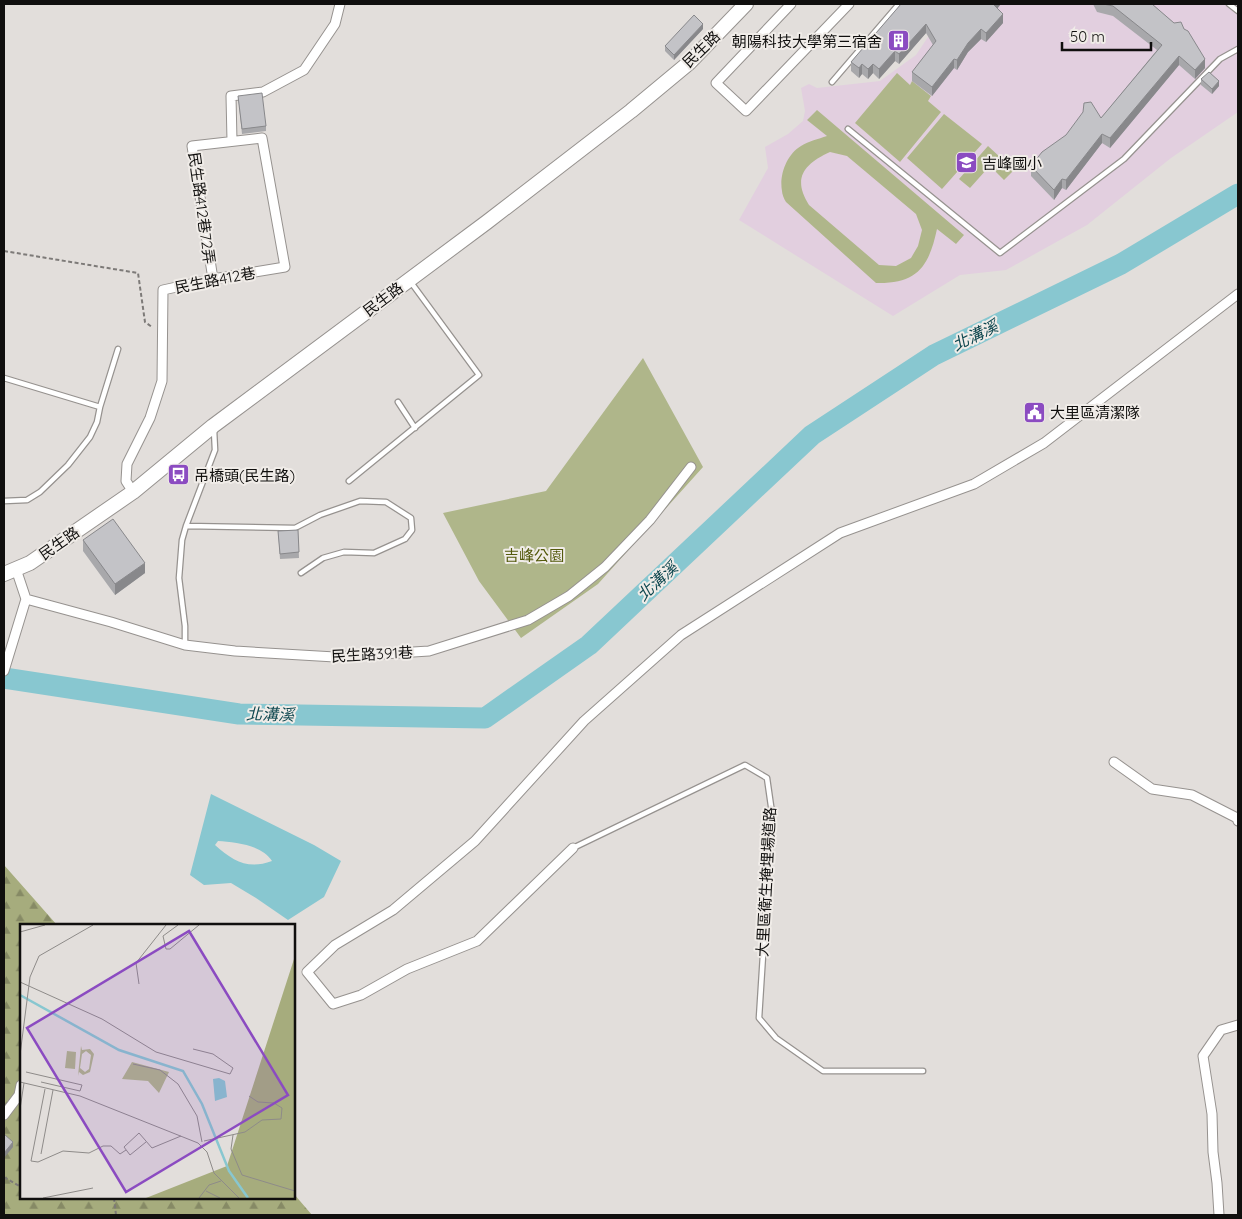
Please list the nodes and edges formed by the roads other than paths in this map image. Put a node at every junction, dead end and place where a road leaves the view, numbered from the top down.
1 (340, 4) edge
2 (746, 4) edge
3 (790, 4) edge
4 (849, 4) edge
5 (899, 4) edge
6 (1229, 4) edge
7 (1238, 11) edge
8 (1238, 49) edge
9 (832, 82) dead end
10 (848, 129) dead end
11 (262, 138) joint
12 (232, 141) junction
13 (213, 279) junction
14 (410, 280) junction
15 (1238, 294) edge
16 (118, 349) dead end
17 (4, 378) edge
18 (398, 402) dead end
19 (100, 407) junction
20 (213, 426) junction
21 (415, 428) junction
22 (691, 467) dead end
23 (349, 481) dead end
24 (133, 492) junction
25 (4, 501) edge
26 (186, 526) junction
27 (10, 571) edge
28 (302, 573) dead end
29 (26, 599) junction
30 (185, 645) junction
31 (4, 671) edge
32 (1114, 762) dead end
33 (1238, 821) edge
34 (573, 848) joint
35 (1238, 1025) edge
36 (923, 1071) dead end
37 (20, 1088) edge
38 (4, 1115) edge
39 (1219, 1215) edge

1 - 12 street
2 - 14 street, 民生路
3 - 4 street
5 - 9 lane
6 - 7 lane
8 - 10 lane
11 - 12 street, 民生路412巷72弄
11 - 13 street, 民生路412巷
12 - 13 street, 民生路412巷72弄
13 - 24 street, 民生路412巷
14 - 20 street, 民生路
14 - 21 lane
15 - 34 street
16 - 19 lane
17 - 19 lane
18 - 21 lane
19 - 25 lane
20 - 24 street, 民生路
20 - 26 lane
21 - 23 lane
22 - 30 street, 民生路391巷
24 - 27 street, 民生路
26 - 28 lane
26 - 30 lane
27 - 29 street
29 - 30 street, 民生路391巷
29 - 31 street
32 - 33 street
34 - 36 lane, 大里區衛生掩埋場道路
35 - 39 street
37 - 38 street

